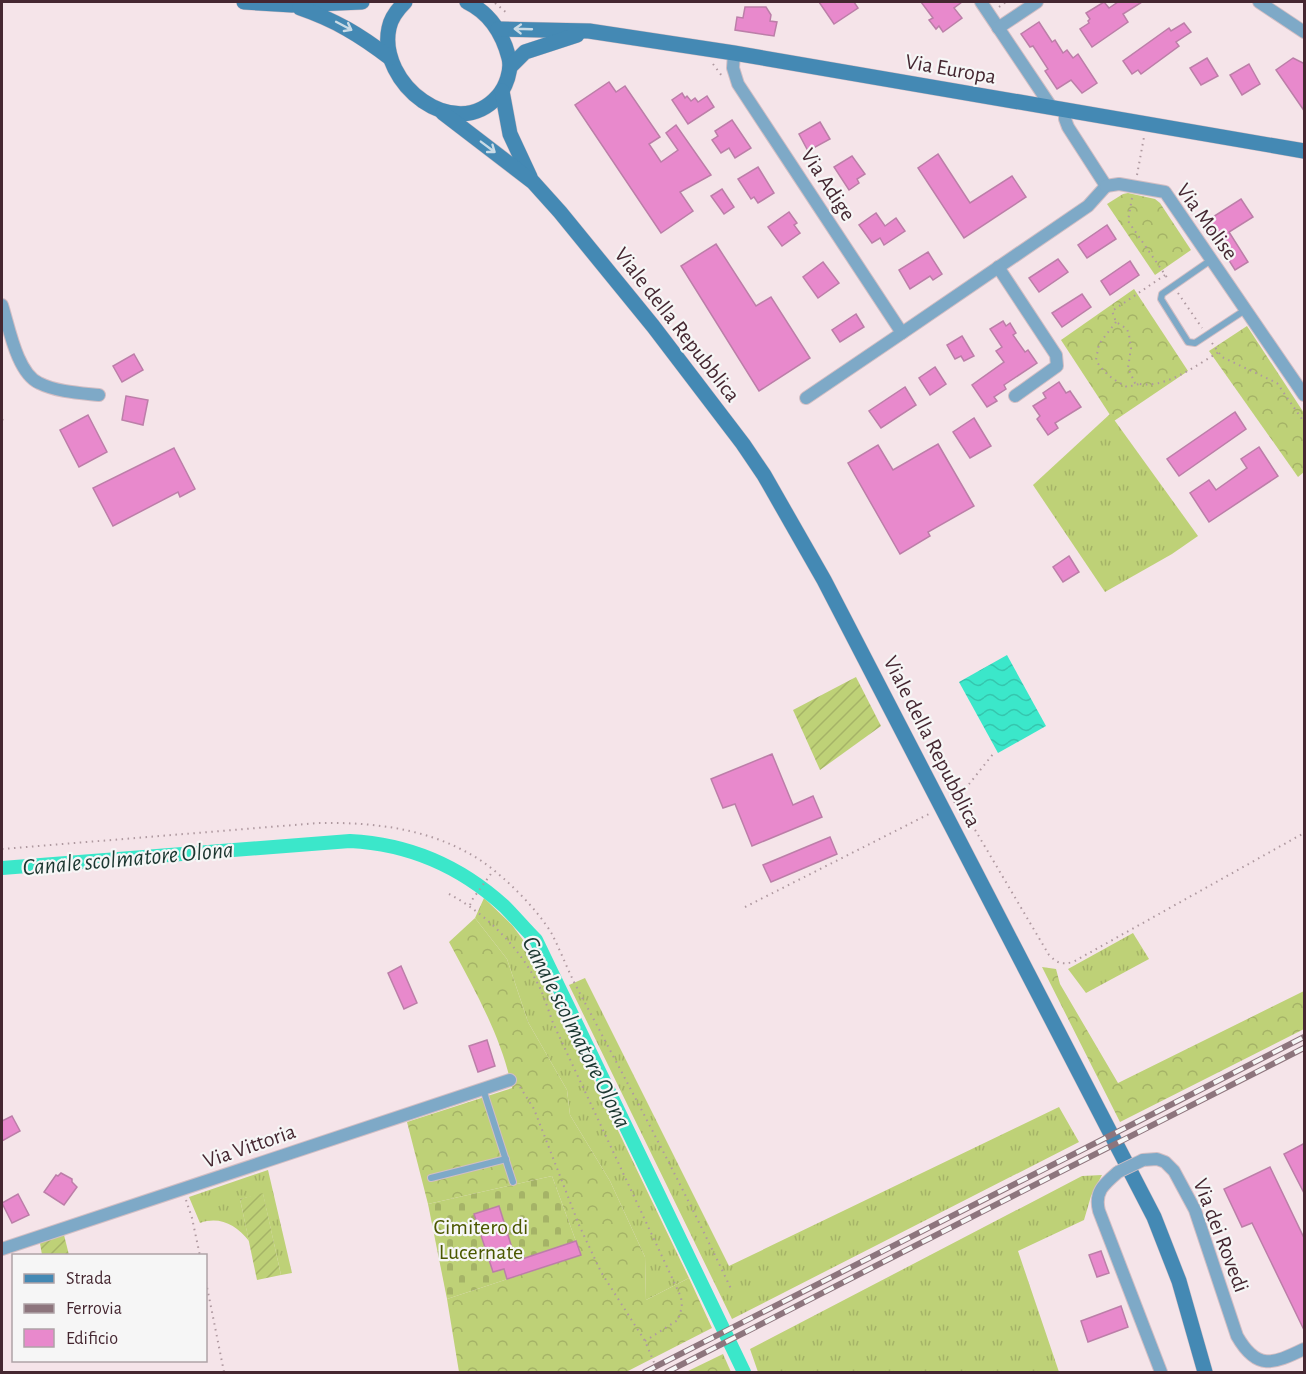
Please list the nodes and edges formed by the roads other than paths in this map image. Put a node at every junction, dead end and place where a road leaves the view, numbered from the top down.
1 (244, 2) edge
2 (362, 2) edge
3 (405, 2) edge
4 (467, 2) edge
5 (488, 2) edge
6 (981, 2) edge
7 (1037, 2) edge
8 (1259, 2) edge
9 (292, 5) junction
10 (493, 23) junction
11 (998, 28) junction
12 (589, 31) junction
13 (1305, 32) edge
14 (734, 53) junction
15 (390, 58) junction
16 (511, 66) junction
17 (502, 91) junction
18 (1059, 109) junction
19 (443, 113) junction
20 (1305, 151) edge
21 (533, 182) junction
22 (1106, 186) junction
23 (1212, 260) junction
24 (998, 267) junction
25 (2, 305) edge
26 (1246, 309) junction
27 (902, 333) junction
28 (1305, 395) edge
29 (99, 396) dead end
30 (1015, 396) dead end
31 (807, 398) dead end
32 (510, 1080) road end
33 (483, 1089) junction
34 (506, 1159) junction
35 (431, 1178) dead end
36 (513, 1182) dead end
37 (3, 1245) edge
38 (1305, 1349) edge
39 (1263, 1367) edge
40 (1161, 1372) edge
41 (1205, 1372) edge

1 - 9 street
2 - 9 street
3 - 15 street
4 - 10 street
5 - 10 street
6 - 11 street
7 - 11 street
8 - 13 street
9 -> 15 street
12 -> 10 street, Via Europa
10 - 16 street
11 - 18 street
12 - 14 street, Via Europa
12 - 16 street, Via Europa
14 - 18 street, Via Europa
14 - 27 street, Via Adige
15 - 19 street, Viale della Repubblica
16 - 17 street
17 - 19 street
17 - 21 street, Viale della Repubblica
18 - 20 street, Via Europa
18 - 22 street
19 -> 21 street, Viale della Repubblica
21 - 41 street, Viale della Repubblica
22 - 23 street, Via Molise
22 - 24 street
23 - 26 street, Via Molise
23 - 26 lane
24 - 27 street
24 - 30 street
25 - 29 street
26 - 28 street, Via Molise
27 - 31 street
32 - 33 street, Via Vittoria
33 - 34 lane
33 - 37 street, Via Vittoria
34 - 35 lane
34 - 36 lane
38 - 39 street, Via dei Rovedi
39 - 40 street, Via dei Rovedi, bridge

